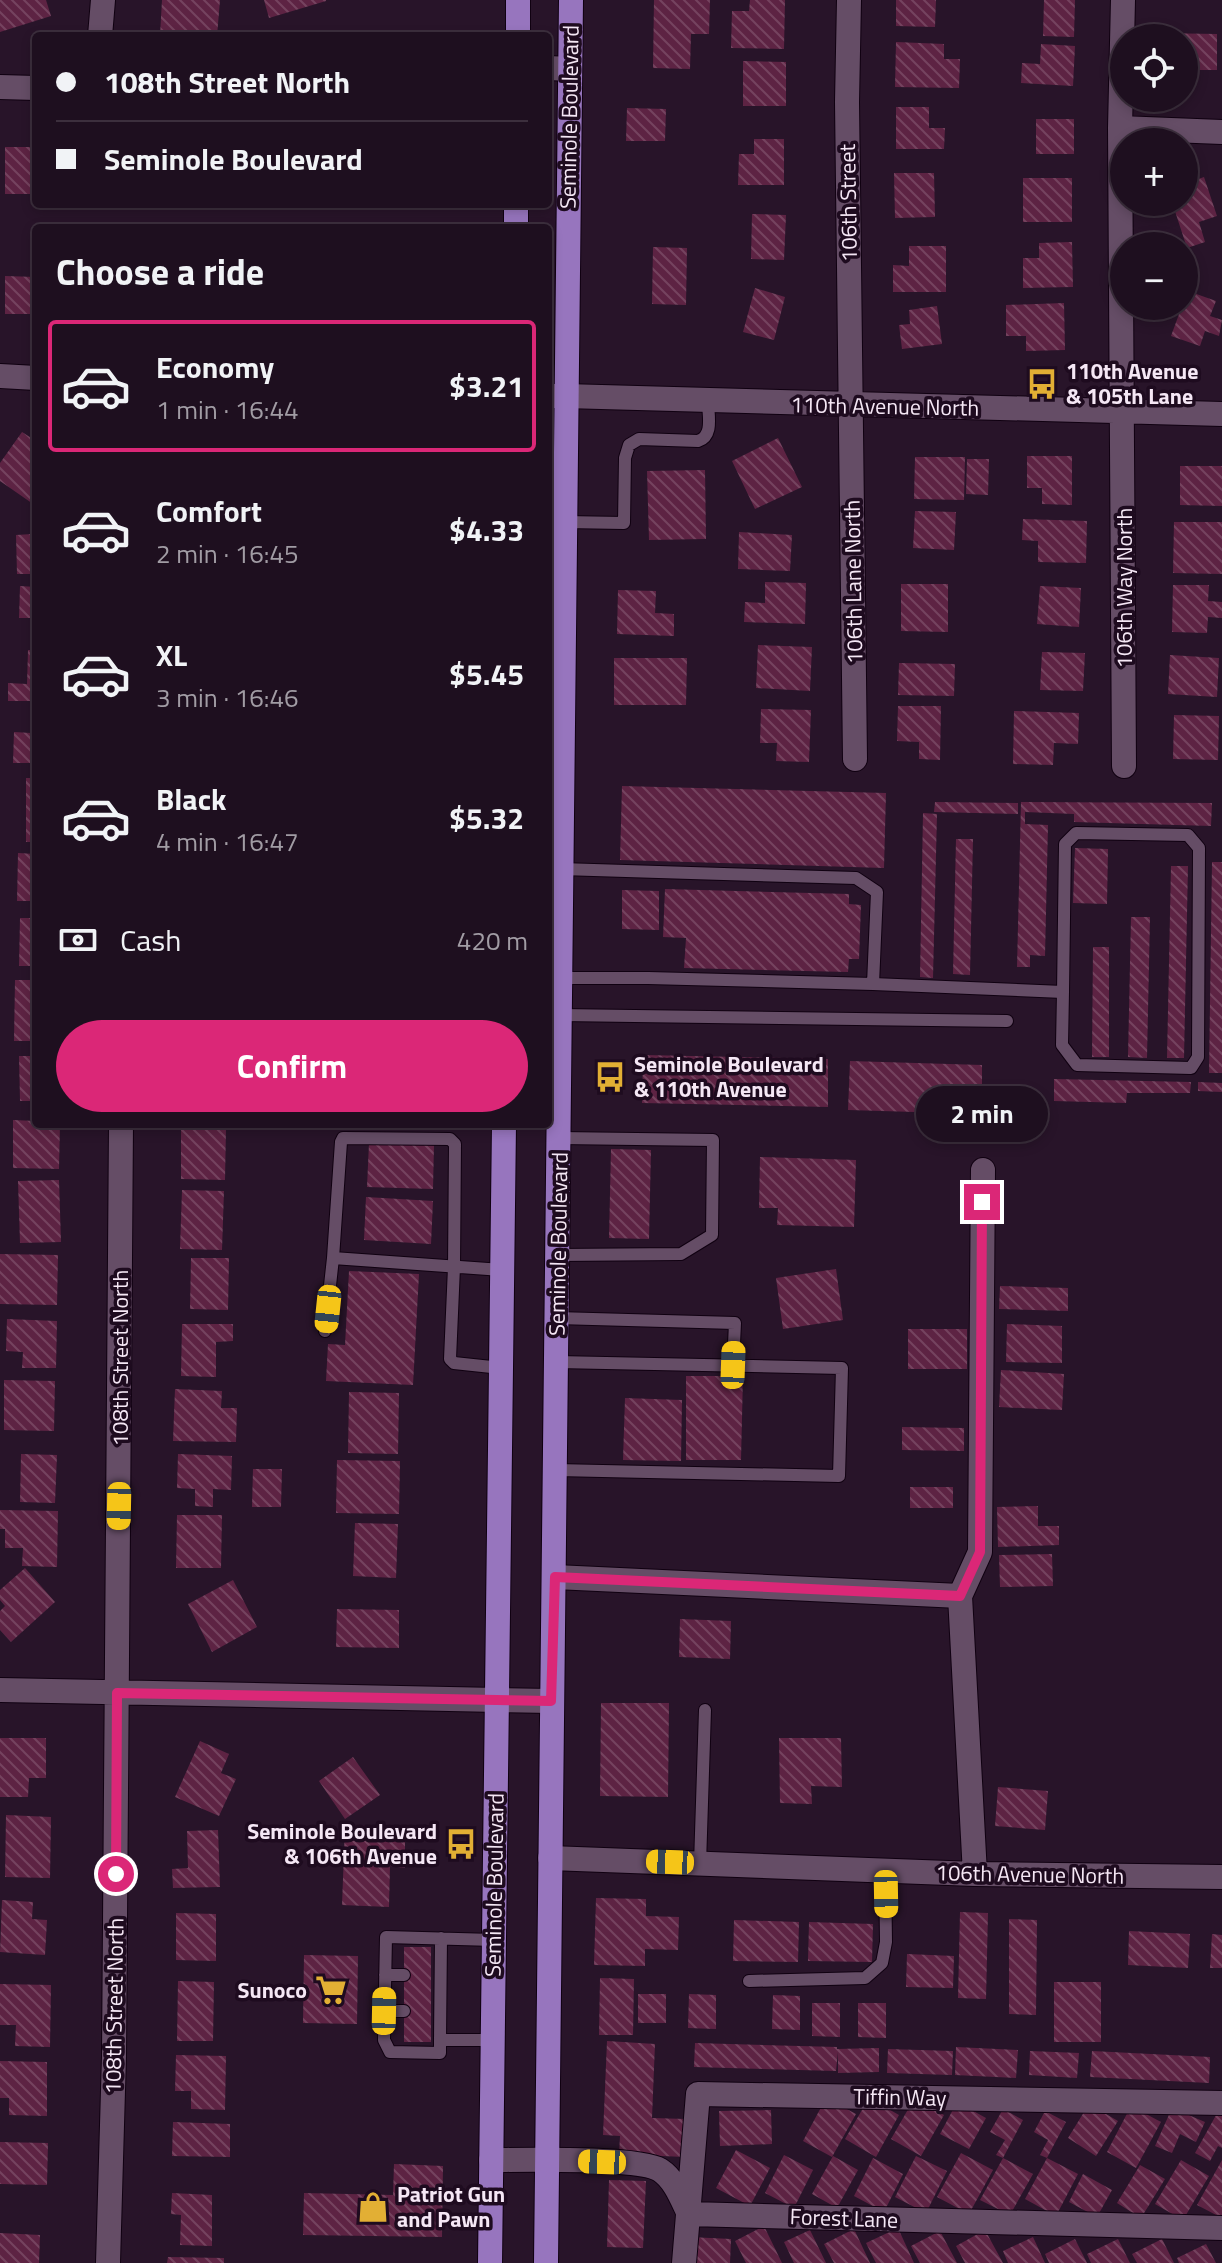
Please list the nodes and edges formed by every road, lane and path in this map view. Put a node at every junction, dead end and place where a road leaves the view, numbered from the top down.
1 (103, 0) edge
2 (518, 0) edge
3 (571, 0) edge
4 (849, 0) edge
5 (1123, 0) edge
6 (100, 32) edge
7 (518, 32) edge
8 (559, 68) edge
9 (0, 87) edge
10 (32, 88) edge
11 (1120, 128) edge
12 (1198, 131) edge
13 (1222, 132) edge
14 (1121, 216) edge
15 (0, 376) edge
16 (32, 378) edge
17 (556, 396) edge
18 (708, 401) junction
19 (851, 405) junction
20 (1123, 410) junction
21 (1222, 414) edge
22 (564, 522) junction
23 (855, 759) dead end
24 (1124, 766) dead end
25 (561, 869) junction
26 (560, 978) junction
27 (873, 984) junction
28 (1063, 992) junction
29 (560, 1015) junction
30 (1007, 1021) dead end
31 (121, 1128) edge
32 (504, 1128) edge
33 (559, 1138) junction
34 (983, 1170) dead end
35 (558, 1255) junction
36 (333, 1258) junction
37 (454, 1267) junction
38 (502, 1270) junction
39 (557, 1318) junction
40 (325, 1331) dead end
41 (557, 1362) junction
42 (733, 1365) junction
43 (501, 1368) junction
44 (556, 1470) junction
45 (555, 1577) junction
46 (960, 1596) junction
47 (0, 1690) edge
48 (117, 1693) junction
49 (497, 1700) junction
50 (551, 1701) junction
51 (705, 1710) dead end
52 (550, 1858) junction
53 (700, 1864) junction
54 (885, 1871) junction
55 (975, 1874) junction
56 (1222, 1877) edge
57 (441, 1938) junction
58 (494, 1940) junction
59 (385, 1975) junction
60 (404, 1975) dead end
61 (749, 1981) dead end
62 (384, 2011) junction
63 (404, 2011) dead end
64 (440, 2040) junction
65 (492, 2040) junction
66 (1222, 2103) edge
67 (491, 2160) junction
68 (547, 2160) junction
69 (689, 2214) junction
70 (1222, 2228) edge
71 (108, 2263) edge
72 (490, 2263) edge
73 (546, 2263) edge
74 (684, 2263) edge

1 - 6 street
2 - 7 main road
3 - 8 main road, Seminole Boulevard
4 - 19 street, 106th Street
5 - 11 street, 106th Way North
8 - 17 main road, Seminole Boulevard
9 - 10 street
12 - 13 street
14 - 20 street, 106th Way North
15 - 16 street
17 - 18 street, 110th Avenue North
17 - 22 main road, Seminole Boulevard
18 - 19 street, 110th Avenue North
18 - 22 lane
19 - 20 street, 110th Avenue North
19 - 23 street, 106th Lane North
20 - 21 street, 110th Avenue North
20 - 24 street, 106th Way North
22 - 25 main road, Seminole Boulevard
25 - 26 main road, Seminole Boulevard
25 - 27 lane
26 - 27 lane
26 - 29 main road, Seminole Boulevard
27 - 28 lane
28 - 28 lane
29 - 30 lane
29 - 33 main road, Seminole Boulevard
31 - 48 street, 108th Street North
32 - 38 main road, Seminole Boulevard
33 - 35 main road, Seminole Boulevard
33 - 35 lane
34 - 46 street
35 - 39 main road, Seminole Boulevard
36 - 37 lane
36 - 37 lane
36 - 40 lane
37 - 38 lane
37 - 43 lane
38 - 43 main road, Seminole Boulevard
39 - 41 main road, Seminole Boulevard
39 - 42 lane
41 - 42 lane
41 - 44 main road, Seminole Boulevard
42 - 44 lane
43 - 49 main road, Seminole Boulevard
44 - 45 main road, Seminole Boulevard
45 - 46 street
45 - 50 main road, Seminole Boulevard
46 - 55 street
47 - 48 street
48 - 49 street
48 - 71 street, 108th Street North
49 - 50 street
49 - 58 main road, Seminole Boulevard
50 - 52 main road, Seminole Boulevard
51 - 53 lane
52 - 53 street, 106th Avenue North
52 - 68 main road, Seminole Boulevard
53 - 54 street, 106th Avenue North
54 - 55 street, 106th Avenue North
54 - 61 lane
55 - 56 street, 106th Avenue North
57 - 58 lane
57 - 59 lane
57 - 64 lane
58 - 65 main road, Seminole Boulevard
59 - 60 lane
59 - 62 lane
62 - 63 lane
62 - 64 lane
64 - 65 lane
65 - 67 main road, Seminole Boulevard
66 - 69 street, Tiffin Way
67 - 68 street
67 - 72 main road, Seminole Boulevard
68 - 69 street
68 - 73 main road, Seminole Boulevard
69 - 70 street, Forest Lane
69 - 74 street

